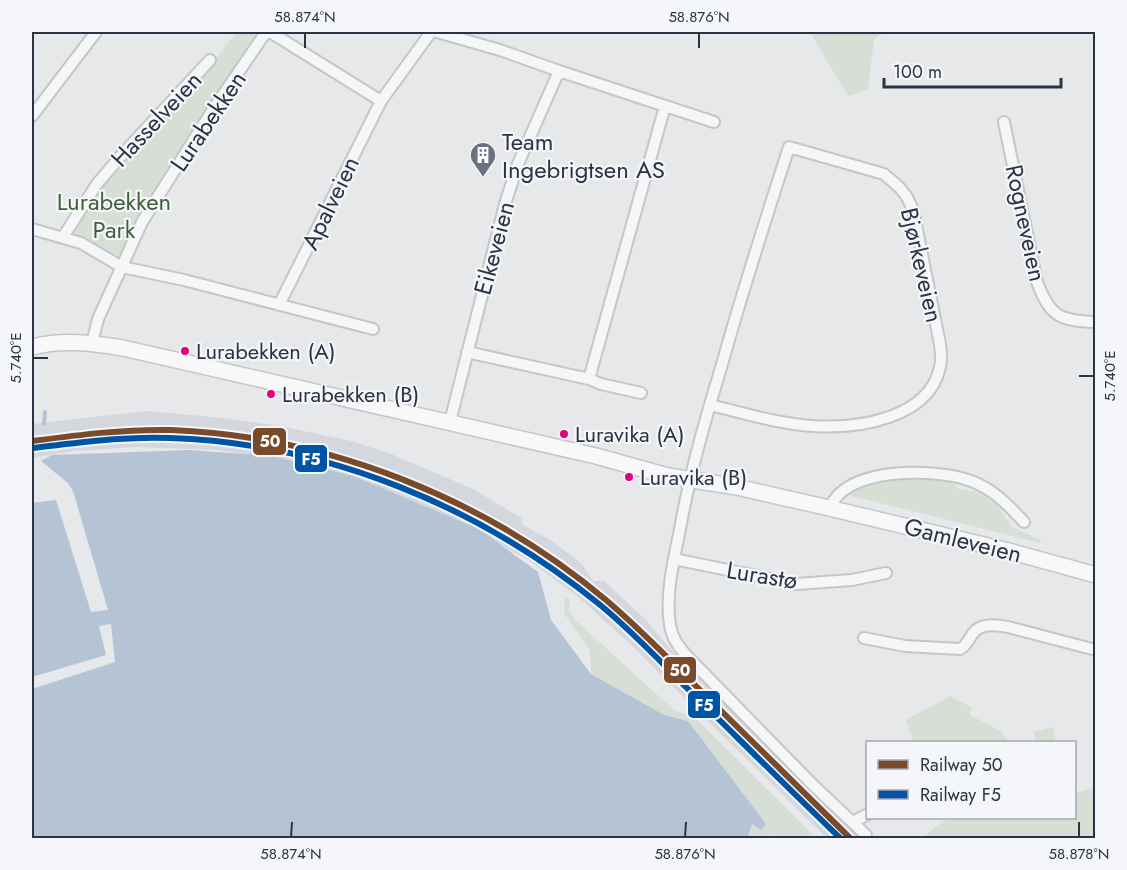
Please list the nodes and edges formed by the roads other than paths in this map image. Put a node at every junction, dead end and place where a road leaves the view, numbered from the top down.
1 (96, 32) edge
2 (268, 32) edge
3 (431, 32) edge
4 (437, 32) edge
5 (210, 60) dead end
6 (559, 71) junction
7 (381, 101) junction
8 (665, 106) junction
9 (32, 116) edge
10 (714, 122) dead end
11 (1004, 122) dead end
12 (32, 229) edge
13 (63, 237) junction
14 (122, 267) junction
15 (279, 305) junction
16 (1095, 322) edge
17 (373, 329) dead end
18 (92, 343) junction
19 (32, 347) edge
20 (467, 352) junction
21 (589, 379) junction
22 (641, 393) dead end
23 (710, 405) junction
24 (450, 422) junction
25 (691, 476) junction
26 (829, 508) junction
27 (1024, 522) dead end
28 (674, 559) junction
29 (886, 573) dead end
30 (1095, 575) edge
31 (864, 638) dead end
32 (1095, 650) edge
33 (866, 815) edge
34 (852, 822) junction
35 (866, 835) dead end

1 - 9 street
2 - 7 street, Lurabekken
2 - 14 street, Lurabekken
3 - 7 street, Apalveien
4 - 6 street
5 - 13 street, Hasselveien
6 - 8 street
6 - 20 street, Eikeveien
7 - 15 street, Apalveien
8 - 10 street
8 - 21 street
11 - 16 street, Rogneveien
12 - 13 street
13 - 14 street
14 - 15 street
14 - 18 street, Lurabekken
15 - 17 street
18 - 19 main road, Gamleveien
18 - 24 main road, Gamleveien
20 - 21 street
20 - 24 street, Eikeveien
21 - 22 street
23 - 23 street, Bjørkeveien
23 - 25 street, Bjørkeveien
24 - 25 main road, Gamleveien
25 - 26 main road, Gamleveien
25 - 28 street
26 - 27 street, Gamleveien
26 - 30 main road, Gamleveien
28 - 29 street, Lurastø
28 - 34 street
31 - 32 street
33 - 34 street
34 - 35 street

